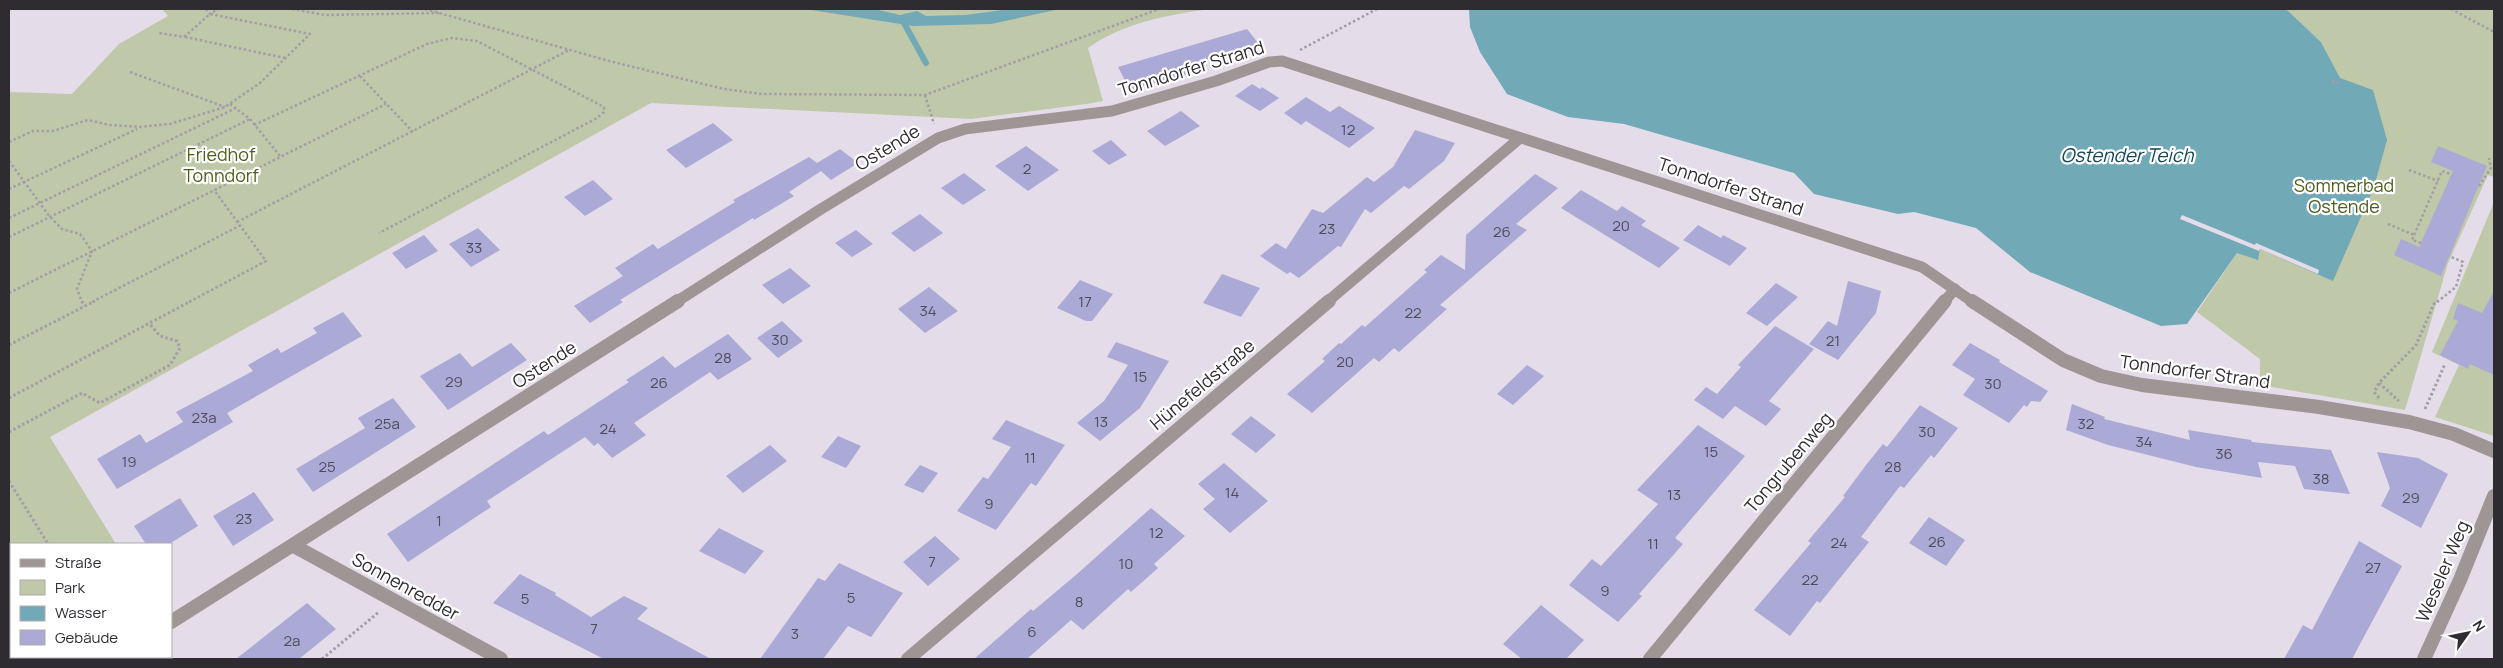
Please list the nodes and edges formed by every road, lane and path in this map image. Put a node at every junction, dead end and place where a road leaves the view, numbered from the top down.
1 (206, 9) edge
2 (218, 9) edge
3 (292, 9) edge
4 (425, 9) edge
5 (1160, 9) edge
6 (1377, 9) edge
7 (2451, 9) edge
8 (445, 13) junction
9 (210, 14) junction
10 (2494, 32) edge
11 (159, 33) dead end
12 (184, 37) junction
13 (570, 50) junction
14 (285, 58) junction
15 (1282, 61) junction
16 (532, 70) junction
17 (130, 72) dead end
18 (360, 76) junction
19 (2332, 81) dead end
20 (2339, 83) dead end
21 (925, 95) junction
22 (230, 104) junction
23 (386, 104) junction
24 (225, 107) junction
25 (236, 108) junction
26 (250, 119) junction
27 (254, 125) junction
28 (140, 127) junction
29 (413, 132) junction
30 (938, 138) junction
31 (1520, 138) junction
32 (9, 142) edge
33 (280, 156) junction
34 (2489, 158) dead end
35 (9, 162) edge
36 (2409, 170) dead end
37 (2451, 174) dead end
38 (2438, 181) junction
39 (24, 182) junction
40 (2479, 186) dead end
41 (9, 190) edge
42 (214, 190) junction
43 (39, 204) junction
44 (50, 217) junction
45 (9, 218) edge
46 (237, 222) junction
47 (2388, 224) dead end
48 (240, 226) junction
49 (379, 233) dead end
50 (2414, 235) junction
51 (9, 237) edge
52 (2421, 243) dead end
53 (92, 251) junction
54 (2449, 256) dead end
55 (1955, 289) junction
56 (9, 293) edge
57 (84, 306) junction
58 (149, 323) junction
59 (9, 345) edge
60 (2445, 364) dead end
61 (2380, 382) dead end
62 (9, 398) edge
63 (2425, 427) junction
64 (9, 432) edge
65 (2494, 451) edge
66 (9, 481) edge
67 (2494, 496) edge
68 (47, 543) edge
69 (294, 546) junction
70 (394, 600) junction
71 (172, 621) edge
72 (322, 659) edge
73 (501, 659) edge
74 (908, 659) edge
75 (1650, 659) edge
76 (2424, 659) edge

1 - 9 path
2 - 9 path
3 - 8 path
4 - 8 path
5 - 21 path
6 - 15 path
7 - 10 path
8 - 13 path
9 - 12 path
9 - 14 path
11 - 12 path
12 - 14 path
13 - 16 path
13 - 21 path
14 - 22 path
15 - 30 street, Tonndorfer Strand
15 - 31 street, Tonndorfer Strand
16 - 18 path
16 - 29 path
16 - 49 path
17 - 24 path
18 - 23 path
18 - 27 path
19 - 20 path
21 - 30 path
22 - 24 path
22 - 25 path
23 - 29 path
23 - 33 path
24 - 28 path
25 - 26 path
25 - 43 path
26 - 27 path
26 - 44 path
27 - 33 path
28 - 32 path
28 - 39 path
29 - 46 path
30 - 69 street, Ostende
31 - 55 street, Tonndorfer Strand
31 - 74 street, Hünefeldstraße
33 - 42 path
34 - 40 path
35 - 39 path
36 - 38 path
37 - 38 path
38 - 50 path
39 - 41 path
39 - 43 path
42 - 46 path
42 - 53 path
43 - 44 path
43 - 45 path
44 - 51 path
44 - 53 path
46 - 48 path
47 - 50 path
48 - 57 path
48 - 58 path
50 - 52 path
53 - 56 path
53 - 57 path
54 - 61 path
55 - 63 street, Tonndorfer Strand
55 - 75 street, Tongrubenweg
57 - 59 path
58 - 62 path
58 - 64 path
60 - 63 path
63 - 65 street, Tonndorfer Strand
66 - 68 path
67 - 76 street, Weseler Weg
69 - 70 street, Sonnenredder
69 - 71 street, Ostende
70 - 72 path
70 - 73 street, Sonnenredder

